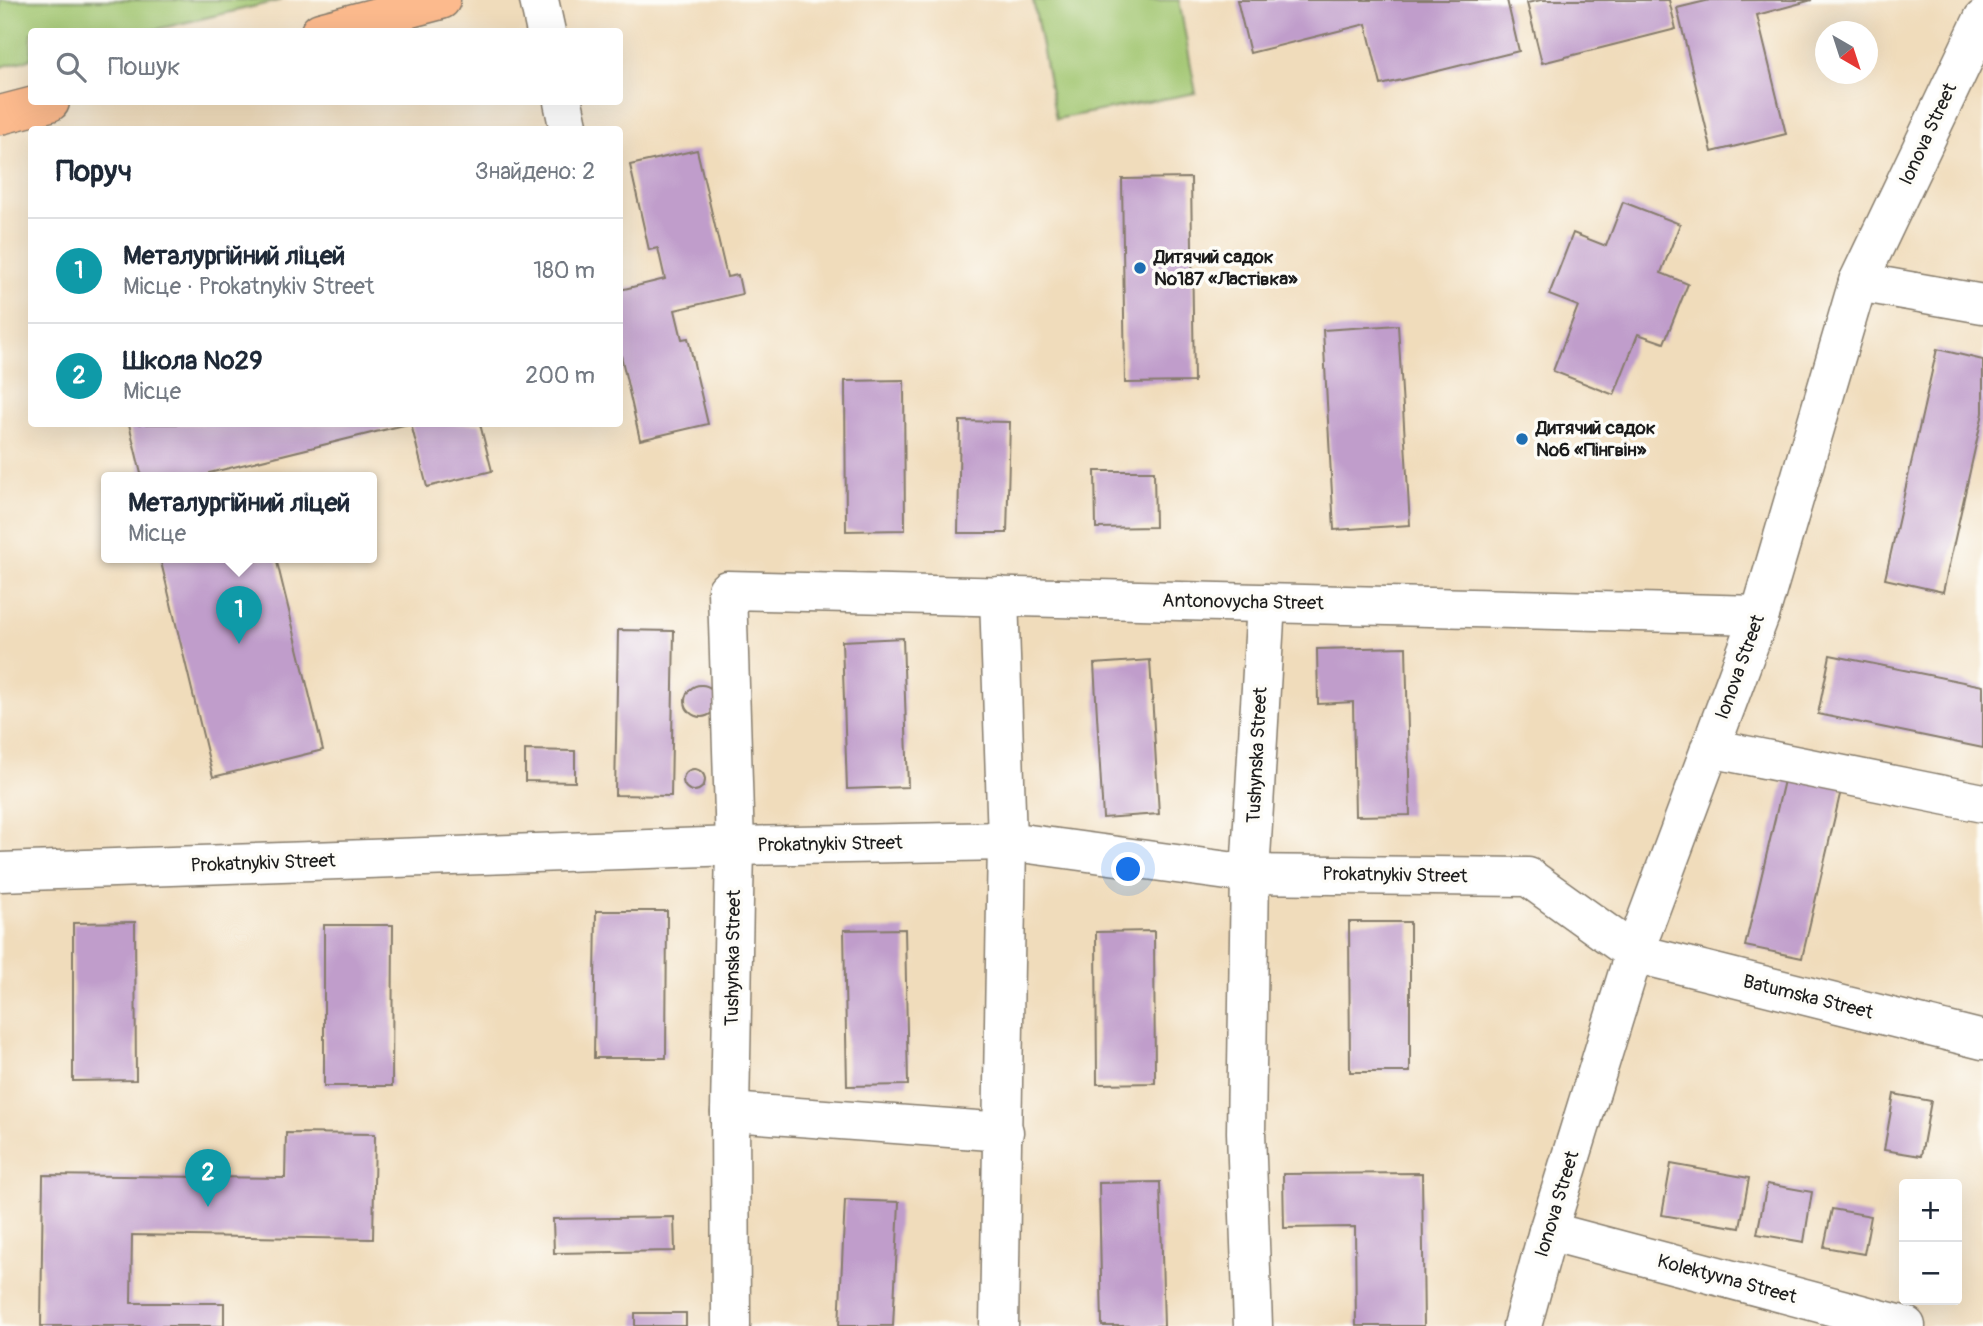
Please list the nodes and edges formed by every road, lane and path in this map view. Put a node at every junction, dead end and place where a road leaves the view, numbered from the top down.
1 (539, 0) edge
2 (436, 1) edge
3 (1983, 19) edge
4 (335, 28) edge
5 (545, 28) edge
6 (38, 105) edge
7 (564, 105) edge
8 (0, 114) edge
9 (568, 126) edge
10 (1858, 282) junction
11 (1983, 303) edge
12 (727, 590) joint
13 (999, 596) junction
14 (1266, 603) junction
15 (1759, 615) junction
16 (1710, 748) junction
17 (1983, 803) edge
18 (1007, 841) junction
19 (735, 846) junction
20 (0, 872) edge
21 (1250, 874) junction
22 (1634, 953) junction
23 (1983, 1040) edge
24 (730, 1112) junction
25 (1004, 1132) junction
26 (1548, 1231) junction
27 (731, 1326) edge
28 (999, 1326) edge
29 (1253, 1326) edge
30 (1522, 1326) edge
31 (1906, 1326) edge

1 - 5 street
2 - 4 main road
3 - 10 street, Ionova Street
6 - 8 main road
7 - 9 street
10 - 11 street
10 - 15 street, Ionova Street
12 - 13 street, Antonovycha Street
12 - 19 street, Tushynska Street
13 - 14 street, Antonovycha Street
13 - 18 street
14 - 15 street, Antonovycha Street
14 - 21 street, Tushynska Street
15 - 16 street, Ionova Street
16 - 17 street
16 - 22 street, Ionova Street
18 - 19 street, Prokatnykiv Street
18 - 21 street, Prokatnykiv Street
18 - 25 street
19 - 20 street, Prokatnykiv Street
19 - 24 street, Tushynska Street
21 - 22 street, Prokatnykiv Street
21 - 29 street, Tushynska Street
22 - 23 street, Batumska Street
22 - 26 street, Ionova Street
24 - 25 street
24 - 27 street, Tushynska Street
25 - 28 street
26 - 30 street, Ionova Street
26 - 31 street, Kolektyvna Street

